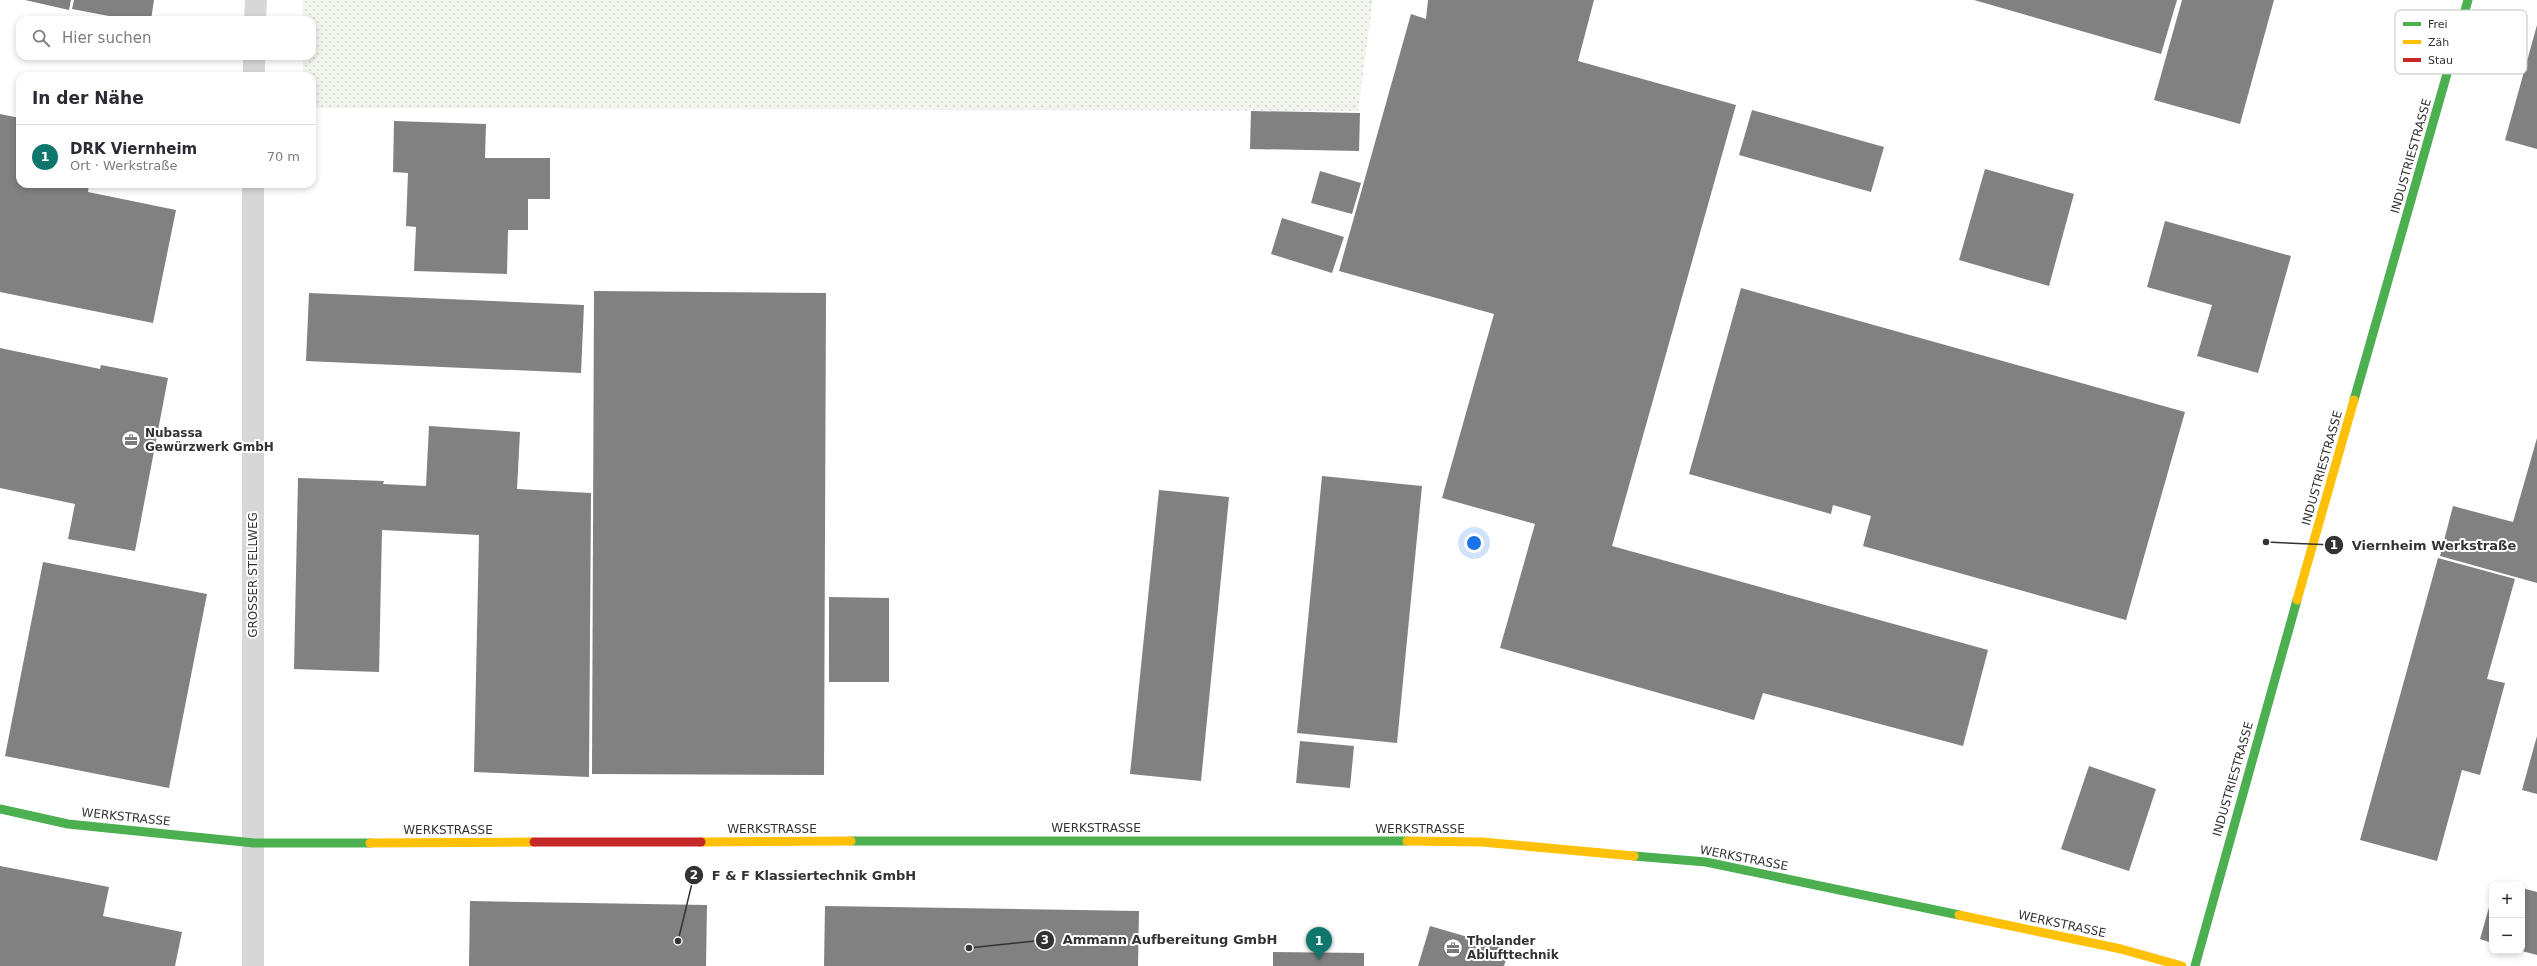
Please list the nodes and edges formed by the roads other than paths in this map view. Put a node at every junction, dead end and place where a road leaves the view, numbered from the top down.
1 (256, 0) edge
2 (2468, 0) edge
3 (2465, 10) edge
4 (255, 16) edge
5 (254, 60) edge
6 (254, 72) edge
7 (2447, 74) edge
8 (253, 188) edge
9 (0, 809) edge
10 (254, 843) junction
11 (253, 966) edge
12 (2182, 966) edge
13 (2196, 966) edge

1 - 4 street
2 - 3 street, INDUSTRIESTRASSE
5 - 6 street
7 - 13 street, INDUSTRIESTRASSE
8 - 10 street, GROSSER STELLWEG
9 - 10 street, WERKSTRASSE
10 - 11 street, GROSSER STELLWEG
10 - 12 street, WERKSTRASSE

